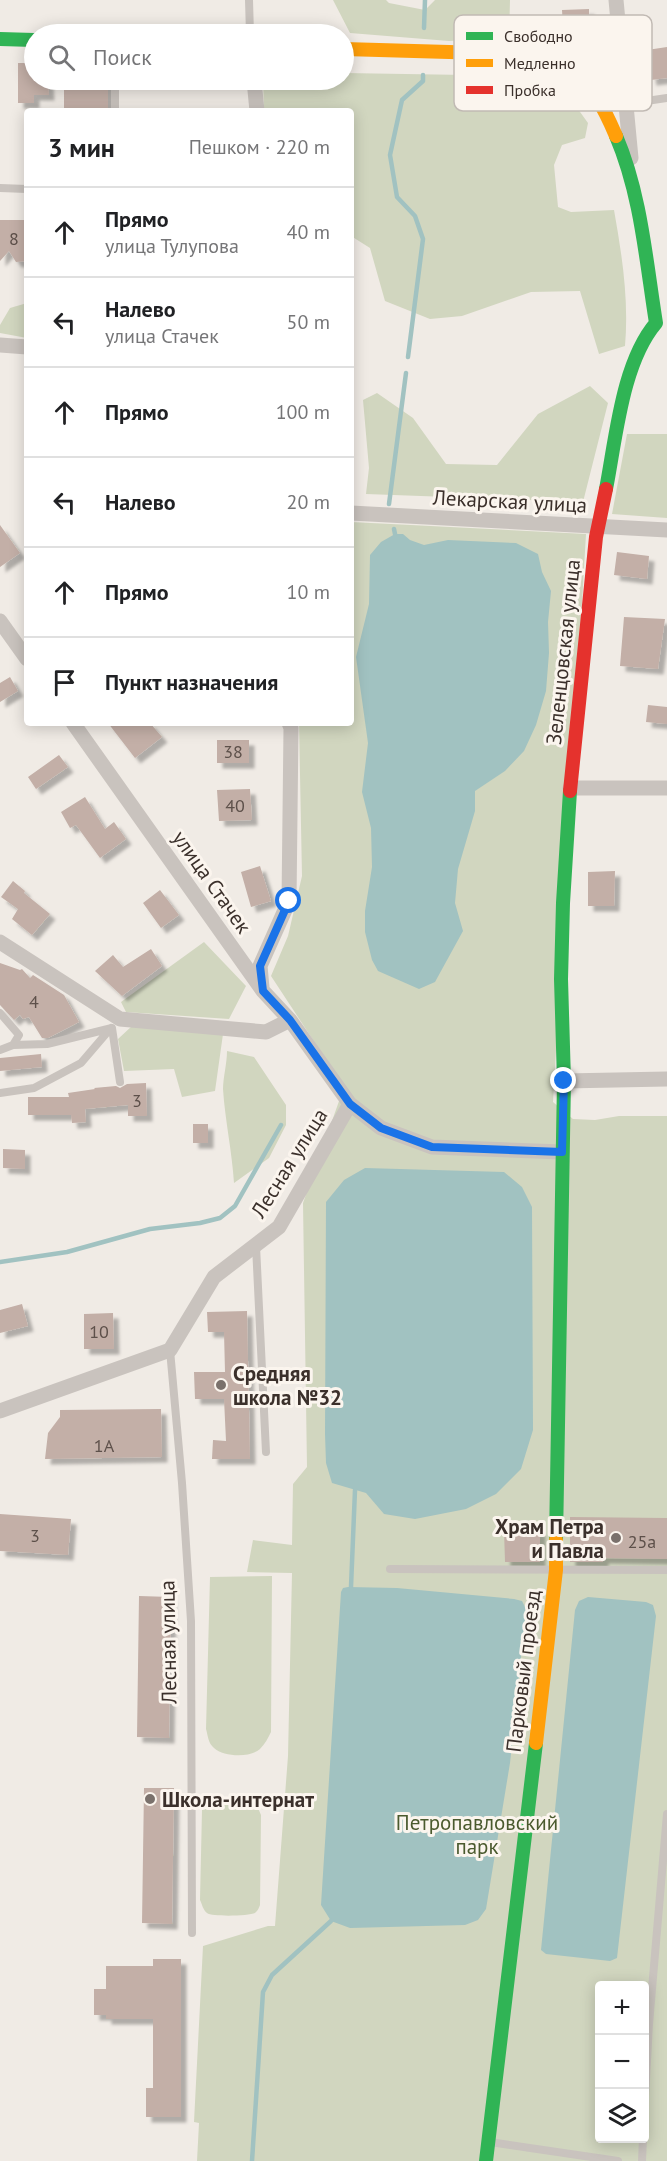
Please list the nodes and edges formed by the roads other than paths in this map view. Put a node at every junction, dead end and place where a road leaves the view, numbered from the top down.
1 (249, 0) edge
2 (616, 0) edge
3 (617, 15) edge
4 (250, 24) edge
5 (0, 39) edge
6 (24, 40) edge
7 (354, 49) edge
8 (454, 52) edge
9 (115, 90) edge
10 (255, 90) edge
11 (667, 98) edge
12 (652, 100) edge
13 (115, 108) edge
14 (257, 108) edge
15 (607, 111) edge
16 (627, 111) edge
17 (0, 188) edge
18 (24, 189) edge
19 (636, 209) junction
20 (667, 296) edge
21 (652, 298) junction
22 (662, 323) edge
23 (0, 345) edge
24 (24, 348) edge
25 (354, 513) edge
26 (598, 526) junction
27 (667, 530) edge
28 (0, 621) edge
29 (24, 655) edge
30 (75, 726) edge
31 (290, 726) edge
32 (570, 788) junction
33 (667, 788) edge
34 (0, 942) edge
35 (263, 991) junction
36 (0, 1013) edge
37 (290, 1020) junction
38 (116, 1023) junction
39 (13, 1045) junction
40 (0, 1050) edge
41 (667, 1079) edge
42 (564, 1081) junction
43 (120, 1082) dead end
44 (0, 1093) edge
45 (346, 1099) junction
46 (562, 1111) joint
47 (562, 1152) junction
48 (256, 1245) junction
49 (170, 1350) junction
50 (0, 1411) edge
51 (266, 1452) dead end
52 (390, 1569) dead end
53 (556, 1570) junction
54 (667, 1570) edge
55 (667, 1814) edge
56 (192, 1933) dead end
57 (646, 2089) edge
58 (489, 2142) junction
59 (643, 2143) edge
60 (486, 2161) edge
61 (618, 2161) edge
62 (642, 2161) edge

1 - 4 lane
2 - 3 street, Зеленцовская улица
5 - 6 street
7 - 8 street, Зеленцовская улица
9 - 13 lane
10 - 14 street
11 - 12 lane
15 - 19 street, Зеленцовская улица
16 - 19 street, Зеленцовская улица
17 - 18 lane
19 - 21 street, Зеленцовская улица
20 - 21 street
21 - 22 street, Зеленцовская улица
22 - 26 street, Зеленцовская улица
23 - 24 street
25 - 26 street, Лекарская улица
26 - 27 street, Лекарская улица
26 - 32 street, Зеленцовская улица
28 - 29 street
30 - 35 street, улица Стачек
31 - 35 street
32 - 33 street
32 - 42 street, Зеленцовская улица
34 - 38 street
35 - 37 street, улица Стачек
36 - 39 lane
37 - 38 street
37 - 45 street, улица Стачек
38 - 39 lane
38 - 43 lane
38 - 44 lane
39 - 40 lane
41 - 42 street
42 - 46 street, Зеленцовская улица
45 - 47 street, улица Стачек
45 - 48 street, Лесная улица
46 - 47 street, Парковый проезд
47 - 53 street, Парковый проезд
48 - 49 street, Лесная улица
48 - 51 lane
49 - 50 street
49 - 56 lane, Лесная улица
52 - 53 lane
53 - 54 lane
53 - 58 street, Парковый проезд
55 - 57 lane
58 - 60 street, Парковый проезд
58 - 61 lane
59 - 62 lane

